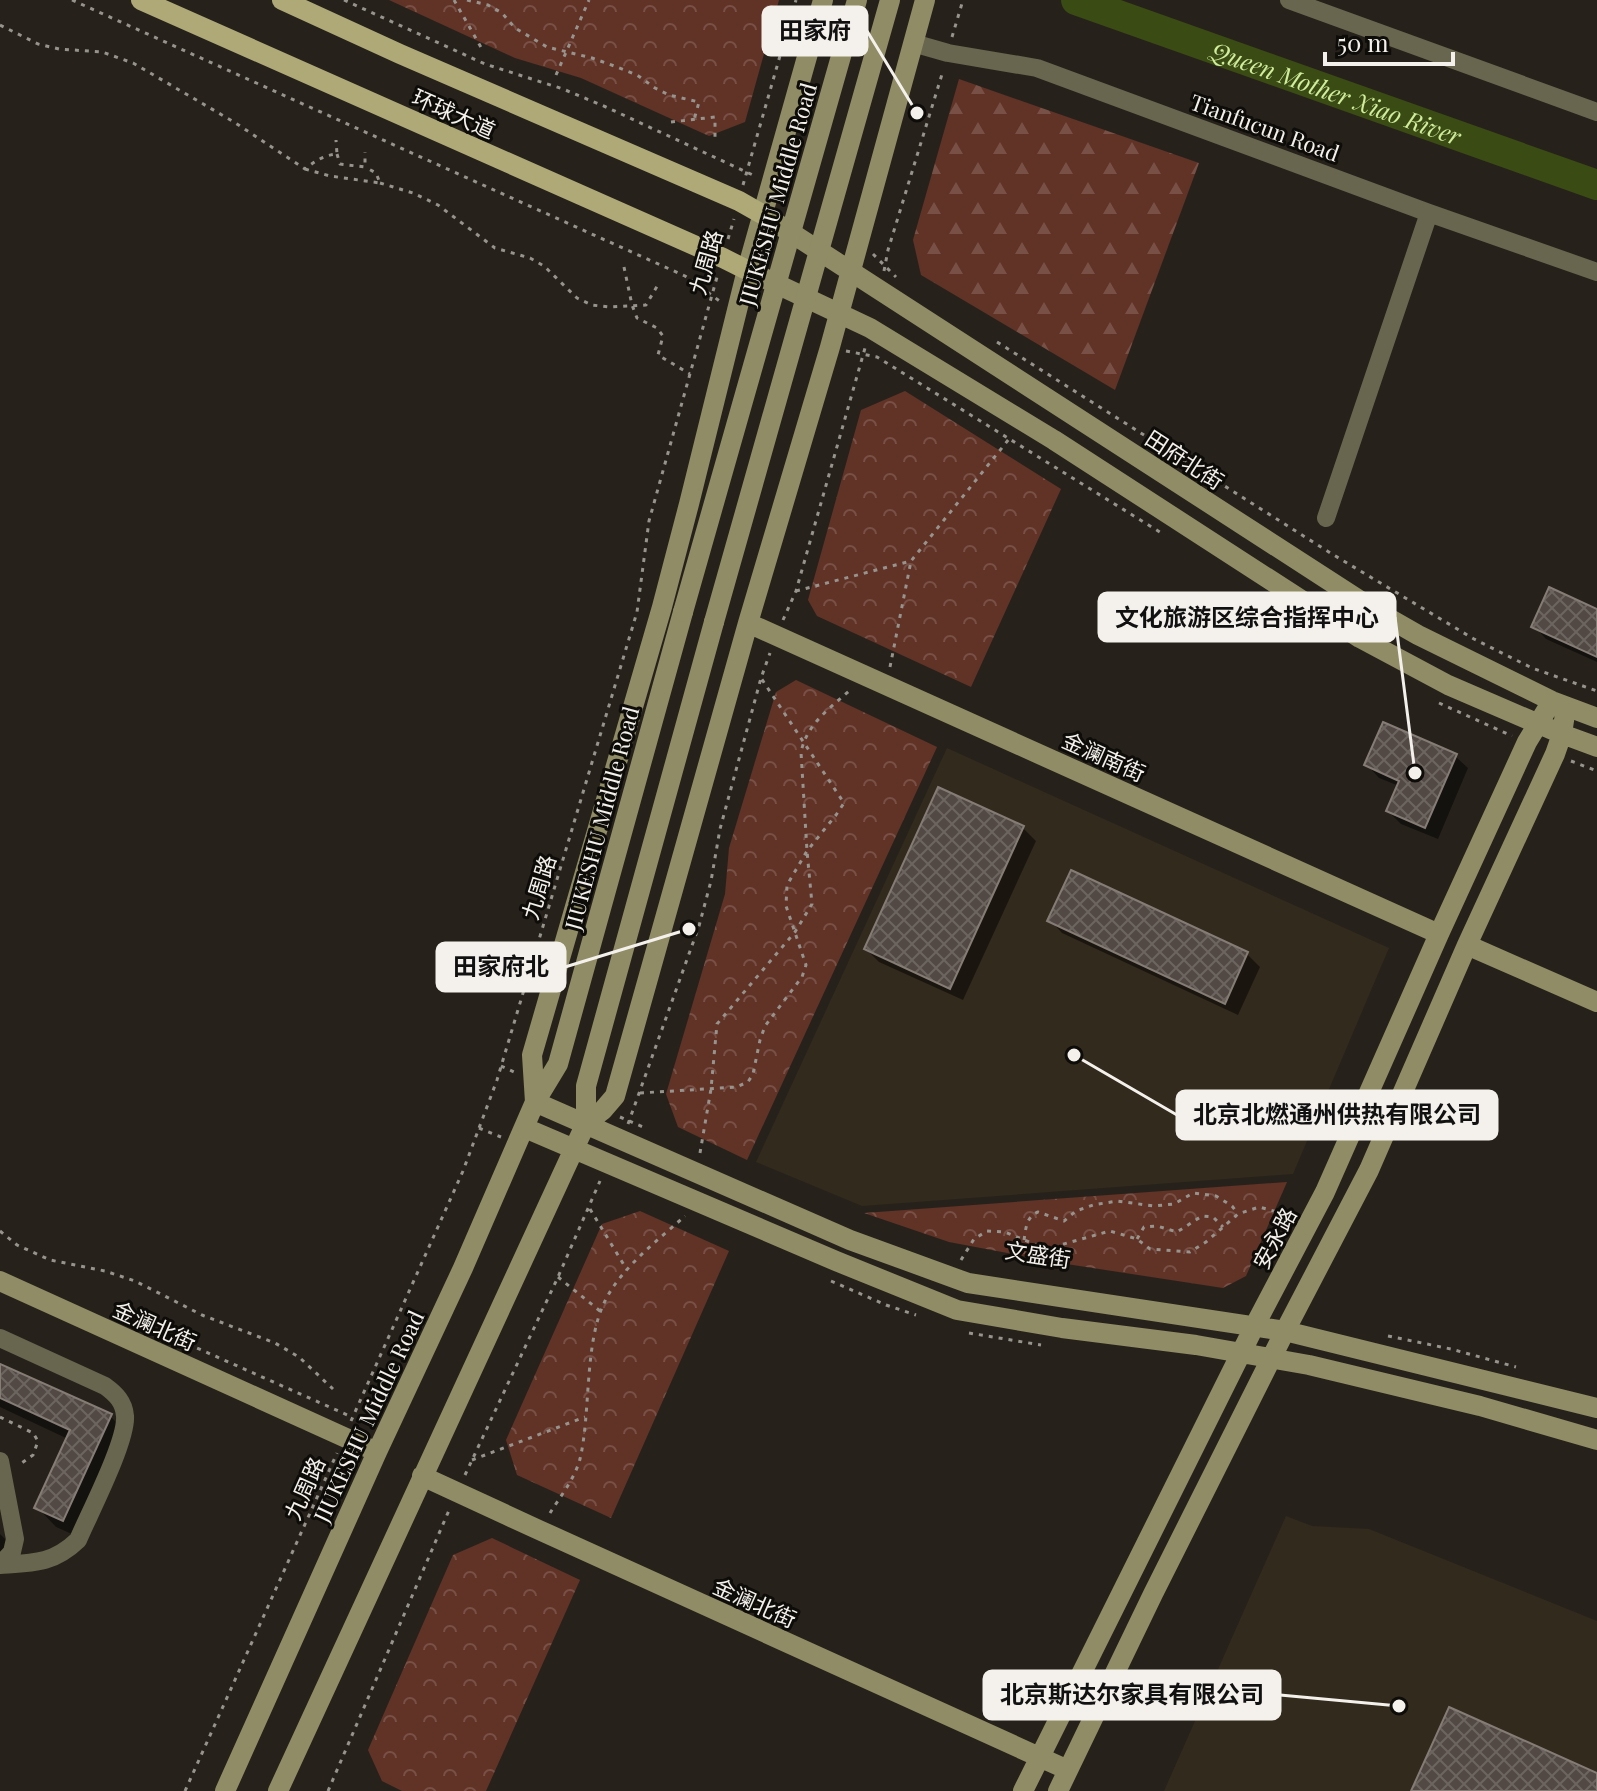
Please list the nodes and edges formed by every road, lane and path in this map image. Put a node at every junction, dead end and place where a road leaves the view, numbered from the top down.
1 (72, 0) edge
2 (141, 0) edge
3 (282, 0) edge
4 (344, 0) edge
5 (454, 0) edge
6 (467, 0) edge
7 (589, 0) edge
8 (796, 0) edge
9 (823, 0) edge
10 (857, 0) edge
11 (890, 0) edge
12 (963, 0) edge
13 (1289, 0) edge
14 (922, 8) edge
15 (0, 25) edge
16 (955, 28) dead end
17 (913, 43) junction
18 (482, 49) dead end
19 (566, 52) junction
20 (556, 75) dead end
21 (1597, 112) edge
22 (694, 120) junction
23 (671, 122) dead end
24 (336, 140) dead end
25 (715, 142) dead end
26 (365, 152) dead end
27 (337, 154) junction
28 (365, 167) junction
29 (305, 169) junction
30 (747, 173) junction
31 (380, 183) junction
32 (771, 184) junction
33 (739, 201) junction
34 (1429, 213) junction
35 (762, 214) junction
36 (859, 241) junction
37 (723, 258) junction
38 (624, 267) dead end
39 (747, 270) junction
40 (850, 272) junction
41 (1597, 272) edge
42 (899, 281) dead end
43 (659, 283) dead end
44 (712, 295) junction
45 (632, 305) junction
46 (840, 313) junction
47 (737, 315) junction
48 (992, 339) dead end
49 (690, 374) junction
50 (1009, 439) dead end
51 (1326, 518) dead end
52 (911, 561) junction
53 (796, 591) dead end
54 (748, 623) junction
55 (890, 667) dead end
56 (761, 678) dead end
57 (849, 691) dead end
58 (1597, 691) edge
59 (1559, 704) junction
60 (1597, 718) edge
61 (1539, 724) junction
62 (1562, 734) junction
63 (803, 740) junction
64 (1597, 747) edge
65 (807, 851) junction
66 (795, 932) junction
67 (1439, 934) junction
68 (1467, 945) junction
69 (1597, 1002) edge
70 (501, 1066) junction
71 (534, 1081) junction
72 (711, 1089) junction
73 (640, 1093) dead end
74 (535, 1102) junction
75 (603, 1110) junction
76 (586, 1123) junction
77 (525, 1128) junction
78 (644, 1128) dead end
79 (574, 1148) junction
80 (700, 1153) dead end
81 (589, 1207) dead end
82 (1238, 1214) junction
83 (1289, 1215) dead end
84 (685, 1216) dead end
85 (1223, 1227) junction
86 (0, 1231) edge
87 (1137, 1239) junction
88 (1024, 1240) junction
89 (960, 1263) dead end
90 (627, 1270) junction
91 (558, 1277) dead end
92 (0, 1281) edge
93 (600, 1311) junction
94 (1254, 1327) junction
95 (1285, 1331) junction
96 (1379, 1334) dead end
97 (0, 1338) edge
98 (1241, 1354) junction
99 (1271, 1359) junction
100 (1524, 1369) dead end
101 (333, 1389) dead end
102 (1597, 1408) edge
103 (0, 1417) edge
104 (585, 1417) junction
105 (344, 1436) junction
106 (1597, 1440) edge
107 (377, 1452) junction
108 (472, 1460) dead end
109 (1, 1466) edge
110 (422, 1476) junction
111 (539, 1530) junction
112 (0, 1565) edge
113 (1040, 1757) junction
114 (1068, 1770) junction
115 (286, 1788) edge
116 (185, 1791) edge
117 (225, 1791) edge
118 (1023, 1791) edge
119 (1058, 1791) edge

1 - 44 path
2 - 37 main road, 环球大道
3 - 33 main road, 环球大道
4 - 30 path
5 - 18 path
6 - 19 path
7 - 19 path
8 - 30 path, 九周路
9 - 32 main road
10 - 74 main road, JIUKESHU Middle Road, bridge
11 - 76 main road, bridge
12 - 16 path
13 - 21 street
14 - 17 main road
15 - 29 path
17 - 34 street, Tianfucun Road
17 - 36 main road
19 - 20 path
19 - 22 path
22 - 23 path
22 - 25 path
24 - 27 path
26 - 28 path
27 - 28 path
27 - 29 path
28 - 31 path
29 - 31 path
30 - 32 path
30 - 33 path, 九周路
31 - 45 path
32 - 35 main road
33 - 35 main road, 环球大道
33 - 37 path, 九周路
34 - 41 street, Tianfucun Road
34 - 51 street
35 - 39 main road
35 - 40 main road, 田府北街
36 - 40 main road
36 - 42 path
37 - 39 main road, 环球大道
37 - 44 path, 九周路
38 - 45 path
39 - 46 main road
39 - 47 main road
40 - 46 main road
40 - 59 main road, 田府北街
43 - 45 path
44 - 47 path
44 - 49 path, 九周路
45 - 49 path
46 - 54 main road
46 - 61 main road
47 - 71 main road
48 - 58 path, 田府北街
49 - 70 path, 九周路
50 - 52 path
52 - 53 path
52 - 55 path
54 - 67 main road, 金澜南街
54 - 75 main road
56 - 63 path
57 - 63 path
59 - 60 main road, 田府北街
59 - 61 main road, 安永路
59 - 62 main road
61 - 62 main road
61 - 67 main road, 安永路
62 - 64 main road
62 - 68 main road
63 - 65 path
63 - 65 path
65 - 66 path
65 - 66 path
66 - 72 path
66 - 72 path
67 - 94 main road, 安永路
68 - 69 main road
68 - 95 main road
70 - 71 path
70 - 105 path, 九周路
71 - 74 main road
72 - 73 path
72 - 80 path
74 - 76 main road, 文盛街
74 - 77 main road, JIUKESHU Middle Road
75 - 76 main road
75 - 78 path
76 - 79 main road
76 - 94 main road, 文盛街
77 - 79 main road
77 - 107 main road, JIUKESHU Middle Road
79 - 98 main road
79 - 110 main road
81 - 90 path
82 - 83 path
82 - 85 path
82 - 88 path
84 - 90 path
85 - 87 path
85 - 87 path
86 - 101 path
87 - 88 path
88 - 89 path
90 - 93 path
91 - 93 path
92 - 105 main road, 金澜北街
93 - 104 path
94 - 95 main road, 文盛街
94 - 98 main road, 安永路
95 - 99 main road
95 - 102 main road, 文盛街
96 - 100 path
97 - 112 street
98 - 99 main road
98 - 113 main road, 安永路
99 - 106 main road
99 - 114 main road
103 - 109 path
104 - 108 path
104 - 111 path
105 - 107 main road, 金澜北街
105 - 116 path, 九周路
107 - 117 main road, JIUKESHU Middle Road
109 - 112 street
110 - 111 main road, 金澜北街
110 - 115 main road
111 - 113 main road, 金澜北街
113 - 114 main road, 金澜北街
113 - 118 main road, 安永路
114 - 119 main road

